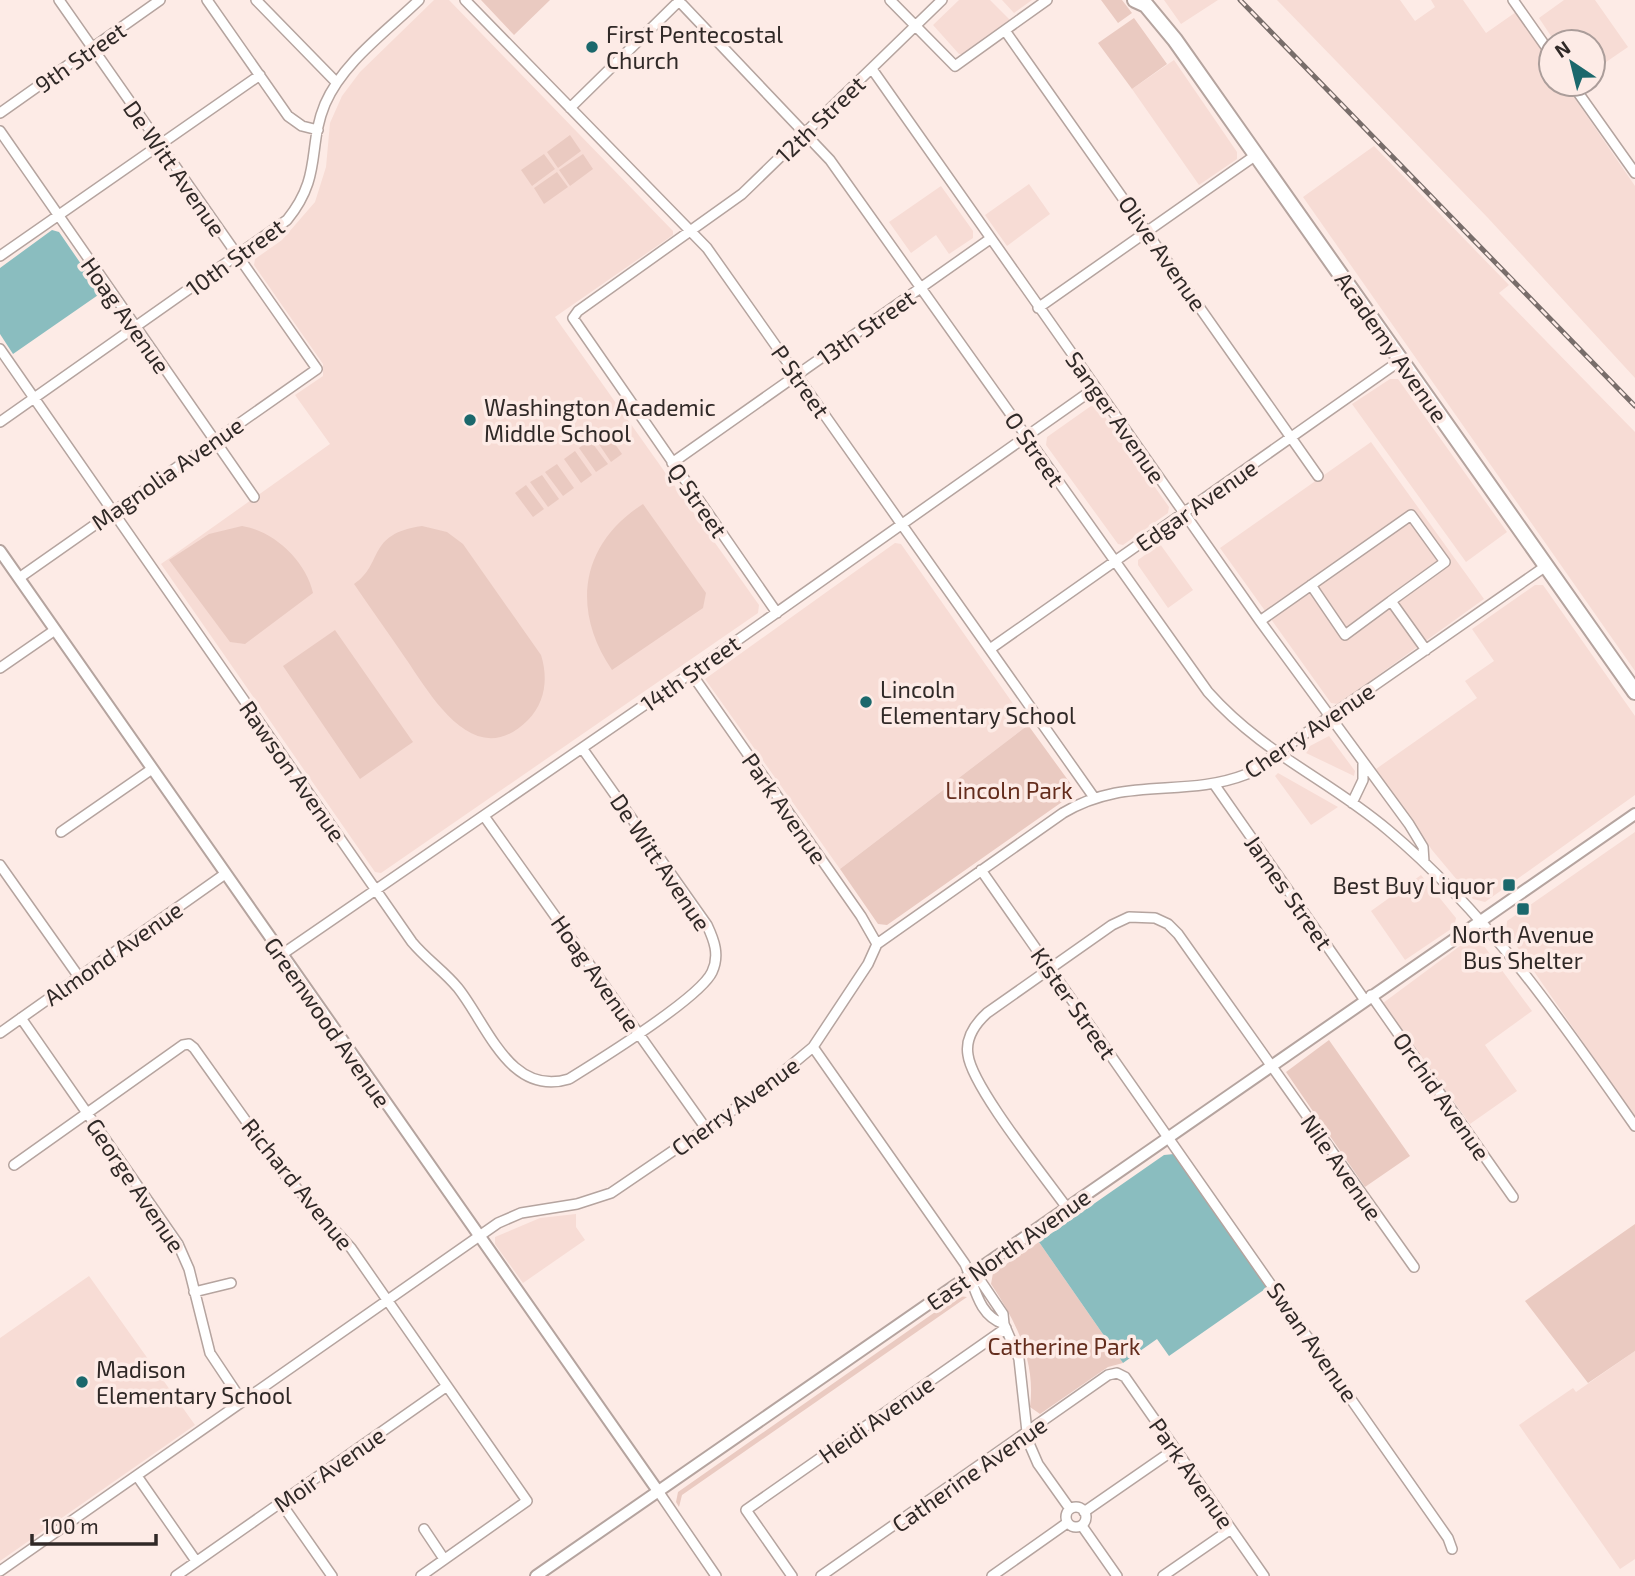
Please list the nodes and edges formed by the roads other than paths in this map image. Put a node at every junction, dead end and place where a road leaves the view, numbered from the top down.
1 (59, 0) edge
2 (159, 0) edge
3 (207, 0) edge
4 (256, 0) edge
5 (419, 0) edge
6 (465, 0) edge
7 (679, 0) edge
8 (890, 0) edge
9 (942, 0) edge
10 (1047, 0) edge
11 (1513, 0) edge
12 (1142, 2) edge
13 (916, 26) junction
14 (1006, 32) junction
15 (1537, 34) edge
16 (93, 49) junction
17 (872, 69) junction
18 (260, 75) junction
19 (337, 82) junction
20 (1582, 98) edge
21 (570, 108) junction
22 (0, 113) edge
23 (318, 130) junction
24 (0, 131) edge
25 (806, 132) junction
26 (159, 145) junction
27 (1256, 155) junction
28 (1635, 173) edge
29 (57, 216) junction
30 (1147, 231) junction
31 (692, 233) junction
32 (990, 239) junction
33 (0, 256) edge
34 (238, 257) junction
35 (921, 288) junction
36 (1038, 308) junction
37 (573, 318) joint
38 (135, 329) junction
39 (0, 349) edge
40 (1401, 360) junction
41 (317, 369) joint
42 (797, 376) junction
43 (1095, 388) junction
44 (34, 398) junction
45 (0, 422) edge
46 (1026, 436) junction
47 (1291, 437) junction
48 (214, 440) junction
49 (672, 463) junction
50 (1318, 476) dead end
51 (254, 498) dead end
52 (113, 511) junction
53 (1184, 513) junction
54 (903, 524) junction
55 (0, 551) edge
56 (1114, 563) junction
57 (1546, 566) junction
58 (19, 578) junction
59 (1311, 585) junction
60 (1391, 601) junction
61 (777, 613) junction
62 (1260, 621) junction
63 (55, 630) junction
64 (990, 649) junction
65 (1426, 650) junction
66 (0, 668) edge
67 (691, 673) junction
68 (1635, 692) edge
69 (1330, 718) junction
70 (582, 748) junction
71 (1278, 755) junction
72 (1363, 764) junction
73 (152, 769) junction
74 (1214, 784) junction
75 (1093, 796) junction
76 (1352, 803) junction
77 (1635, 814) edge
78 (484, 816) junction
79 (61, 832) dead end
80 (1424, 862) junction
81 (0, 865) edge
82 (981, 870) junction
83 (225, 874) junction
84 (376, 890) junction
85 (1480, 922) junction
86 (877, 944) junction
87 (281, 955) junction
88 (1050, 969) junction
89 (79, 977) junction
90 (1368, 997) junction
91 (21, 1018) junction
92 (638, 1032) junction
93 (0, 1033) edge
94 (813, 1047) junction
95 (1271, 1066) junction
96 (87, 1113) junction
97 (1635, 1126) edge
98 (707, 1130) junction
99 (1169, 1136) junction
100 (14, 1165) dead end
101 (1513, 1197) dead end
102 (1066, 1208) junction
103 (478, 1237) junction
104 (1414, 1267) dead end
105 (970, 1275) junction
106 (231, 1283) dead end
107 (194, 1292) junction
108 (387, 1300) junction
109 (1005, 1326) junction
110 (1117, 1373) joint
111 (447, 1386) junction
112 (242, 1401) junction
113 (1027, 1434) junction
114 (1175, 1449) junction
115 (137, 1476) junction
116 (658, 1491) junction
117 (281, 1503) junction
118 (1070, 1509) junction
119 (1084, 1512) junction
120 (1067, 1523) junction
121 (1082, 1526) junction
122 (424, 1529) dead end
123 (1231, 1529) junction
124 (1452, 1549) dead end
125 (444, 1559) junction
126 (197, 1561) junction
127 (0, 1571) edge
128 (176, 1576) edge
129 (332, 1576) edge
130 (421, 1576) edge
131 (536, 1576) edge
132 (716, 1576) edge
133 (792, 1576) edge
134 (821, 1576) edge
135 (992, 1576) edge
136 (1117, 1576) edge
137 (1163, 1576) edge
138 (1264, 1576) edge

1 - 16 street, De Witt Avenue
2 - 16 street, 9th Street
3 - 18 street
4 - 19 street
5 - 19 street, 10th Street
6 - 21 street, P Street
7 - 21 street
7 - 25 street, O Street
8 - 13 street
9 - 13 street, 12th Street
10 - 14 street
11 - 15 street
12 - 27 main road, Academy Avenue
13 - 14 street
13 - 17 street, 12th Street
14 - 30 street, Olive Avenue
16 - 22 street, 9th Street
16 - 26 street, De Witt Avenue
17 - 25 street, 12th Street
17 - 32 street, Sanger Avenue
18 - 23 street
18 - 26 street
19 - 23 street, 10th Street
20 - 28 street
21 - 31 street, P Street
23 - 34 street, 10th Street
24 - 29 street, Hoag Avenue
25 - 31 street, 12th Street
25 - 35 street, O Street
26 - 29 street
26 - 34 street, De Witt Avenue
27 - 30 street
27 - 40 main road, Academy Avenue
29 - 33 street
29 - 38 street, Hoag Avenue
30 - 36 street
30 - 47 street, Olive Avenue
31 - 37 street, 12th Street
31 - 42 street, P Street
32 - 35 street, 13th Street
32 - 36 street, Sanger Avenue
34 - 38 street, 10th Street
34 - 41 street, De Witt Avenue
35 - 42 street, 13th Street
35 - 46 street, O Street
36 - 43 street, Sanger Avenue
37 - 49 street, Q Street
38 - 44 street, 10th Street
38 - 48 street, Hoag Avenue
39 - 44 street, Rawson Avenue
40 - 47 street, Edgar Avenue
40 - 57 main road, Academy Avenue
41 - 48 street, Magnolia Avenue
42 - 49 street, 13th Street
42 - 54 street, P Street
43 - 46 street, 14th Street
43 - 53 street, Sanger Avenue
44 - 45 street, 10th Street
44 - 52 street, Rawson Avenue
46 - 54 street, 14th Street
46 - 56 street, O Street
47 - 50 street, Olive Avenue
47 - 53 street, Edgar Avenue
48 - 51 street, Hoag Avenue
48 - 52 street, Magnolia Avenue
49 - 61 street, Q Street
52 - 58 street, Magnolia Avenue
52 - 84 street, Rawson Avenue
53 - 56 street, Edgar Avenue
53 - 62 street, Sanger Avenue
54 - 61 street, 14th Street
54 - 64 street, P Street
55 - 58 street, Greenwood Avenue
56 - 64 street, Edgar Avenue
56 - 71 street, O Street
57 - 65 street, Cherry Avenue
57 - 68 main road, Academy Avenue
58 - 63 street, Greenwood Avenue
59 - 60 street
59 - 60 street
59 - 62 street
60 - 65 street
61 - 67 street, 14th Street
62 - 69 street, Sanger Avenue
63 - 66 street
63 - 73 street, Greenwood Avenue
64 - 75 street, P Street
65 - 69 street, Cherry Avenue
67 - 70 street, 14th Street
67 - 86 street, Park Avenue
69 - 71 street, Cherry Avenue
69 - 72 street, Sanger Avenue
70 - 78 street, 14th Street
70 - 92 street, De Witt Avenue
71 - 74 street, Cherry Avenue
71 - 76 street, O Street
72 - 76 street
72 - 80 street, Sanger Avenue
73 - 79 street
73 - 83 street, Greenwood Avenue
74 - 75 street, Cherry Avenue
74 - 90 street, James Street
75 - 82 street, Cherry Avenue
76 - 80 street, O Street
77 - 85 street, East North Avenue
78 - 84 street, 14th Street
78 - 92 street, Hoag Avenue
80 - 85 street, Sanger Avenue
81 - 89 street
82 - 86 street, Cherry Avenue
82 - 88 street, Kister Street
83 - 87 street, Greenwood Avenue
83 - 89 street, Almond Avenue
84 - 87 street, 14th Street
84 - 92 street, Rawson Avenue
85 - 90 street, East North Avenue
85 - 97 street, Sanger Avenue
86 - 94 street, Cherry Avenue
87 - 103 street, Greenwood Avenue
88 - 95 street, Nile Avenue
88 - 99 street, Kister Street
88 - 102 street, Nile Avenue
89 - 91 street, Almond Avenue
90 - 95 street, East North Avenue
90 - 101 street, Orchid Avenue
91 - 93 street, Almond Avenue
91 - 96 street, George Avenue
92 - 98 street, Hoag Avenue
94 - 98 street, Cherry Avenue
94 - 105 street
95 - 99 street, East North Avenue
95 - 104 street, Nile Avenue
96 - 100 street, Richard Avenue
96 - 107 street, George Avenue
96 - 108 street, Richard Avenue
98 - 103 street, Cherry Avenue
99 - 102 street, East North Avenue
99 - 124 street, Swan Avenue
102 - 105 street, East North Avenue
103 - 108 street, Cherry Avenue
103 - 116 street, Greenwood Avenue
105 - 109 street
105 - 116 street, East North Avenue
106 - 107 street
107 - 112 street, George Avenue
108 - 111 street, Richard Avenue
108 - 112 street, Cherry Avenue
109 - 113 street
109 - 133 street, Heidi Avenue
110 - 113 street, Catherine Avenue
110 - 114 street, Park Avenue
111 - 117 street, Moir Avenue
111 - 125 street, Richard Avenue
112 - 115 street, Cherry Avenue
113 - 118 street
113 - 134 street, Catherine Avenue
114 - 119 street
114 - 123 street, Park Avenue
115 - 126 street
115 - 127 street, Cherry Avenue
116 - 131 street, East North Avenue
116 - 132 street
117 - 126 street, Moir Avenue
117 - 129 street
118 - 119 street
118 - 120 street
119 - 121 street
120 - 121 street
120 - 135 street
121 - 136 street
122 - 125 street
123 - 137 street
123 - 138 street, Park Avenue
125 - 130 street
126 - 128 street, Moir Avenue

